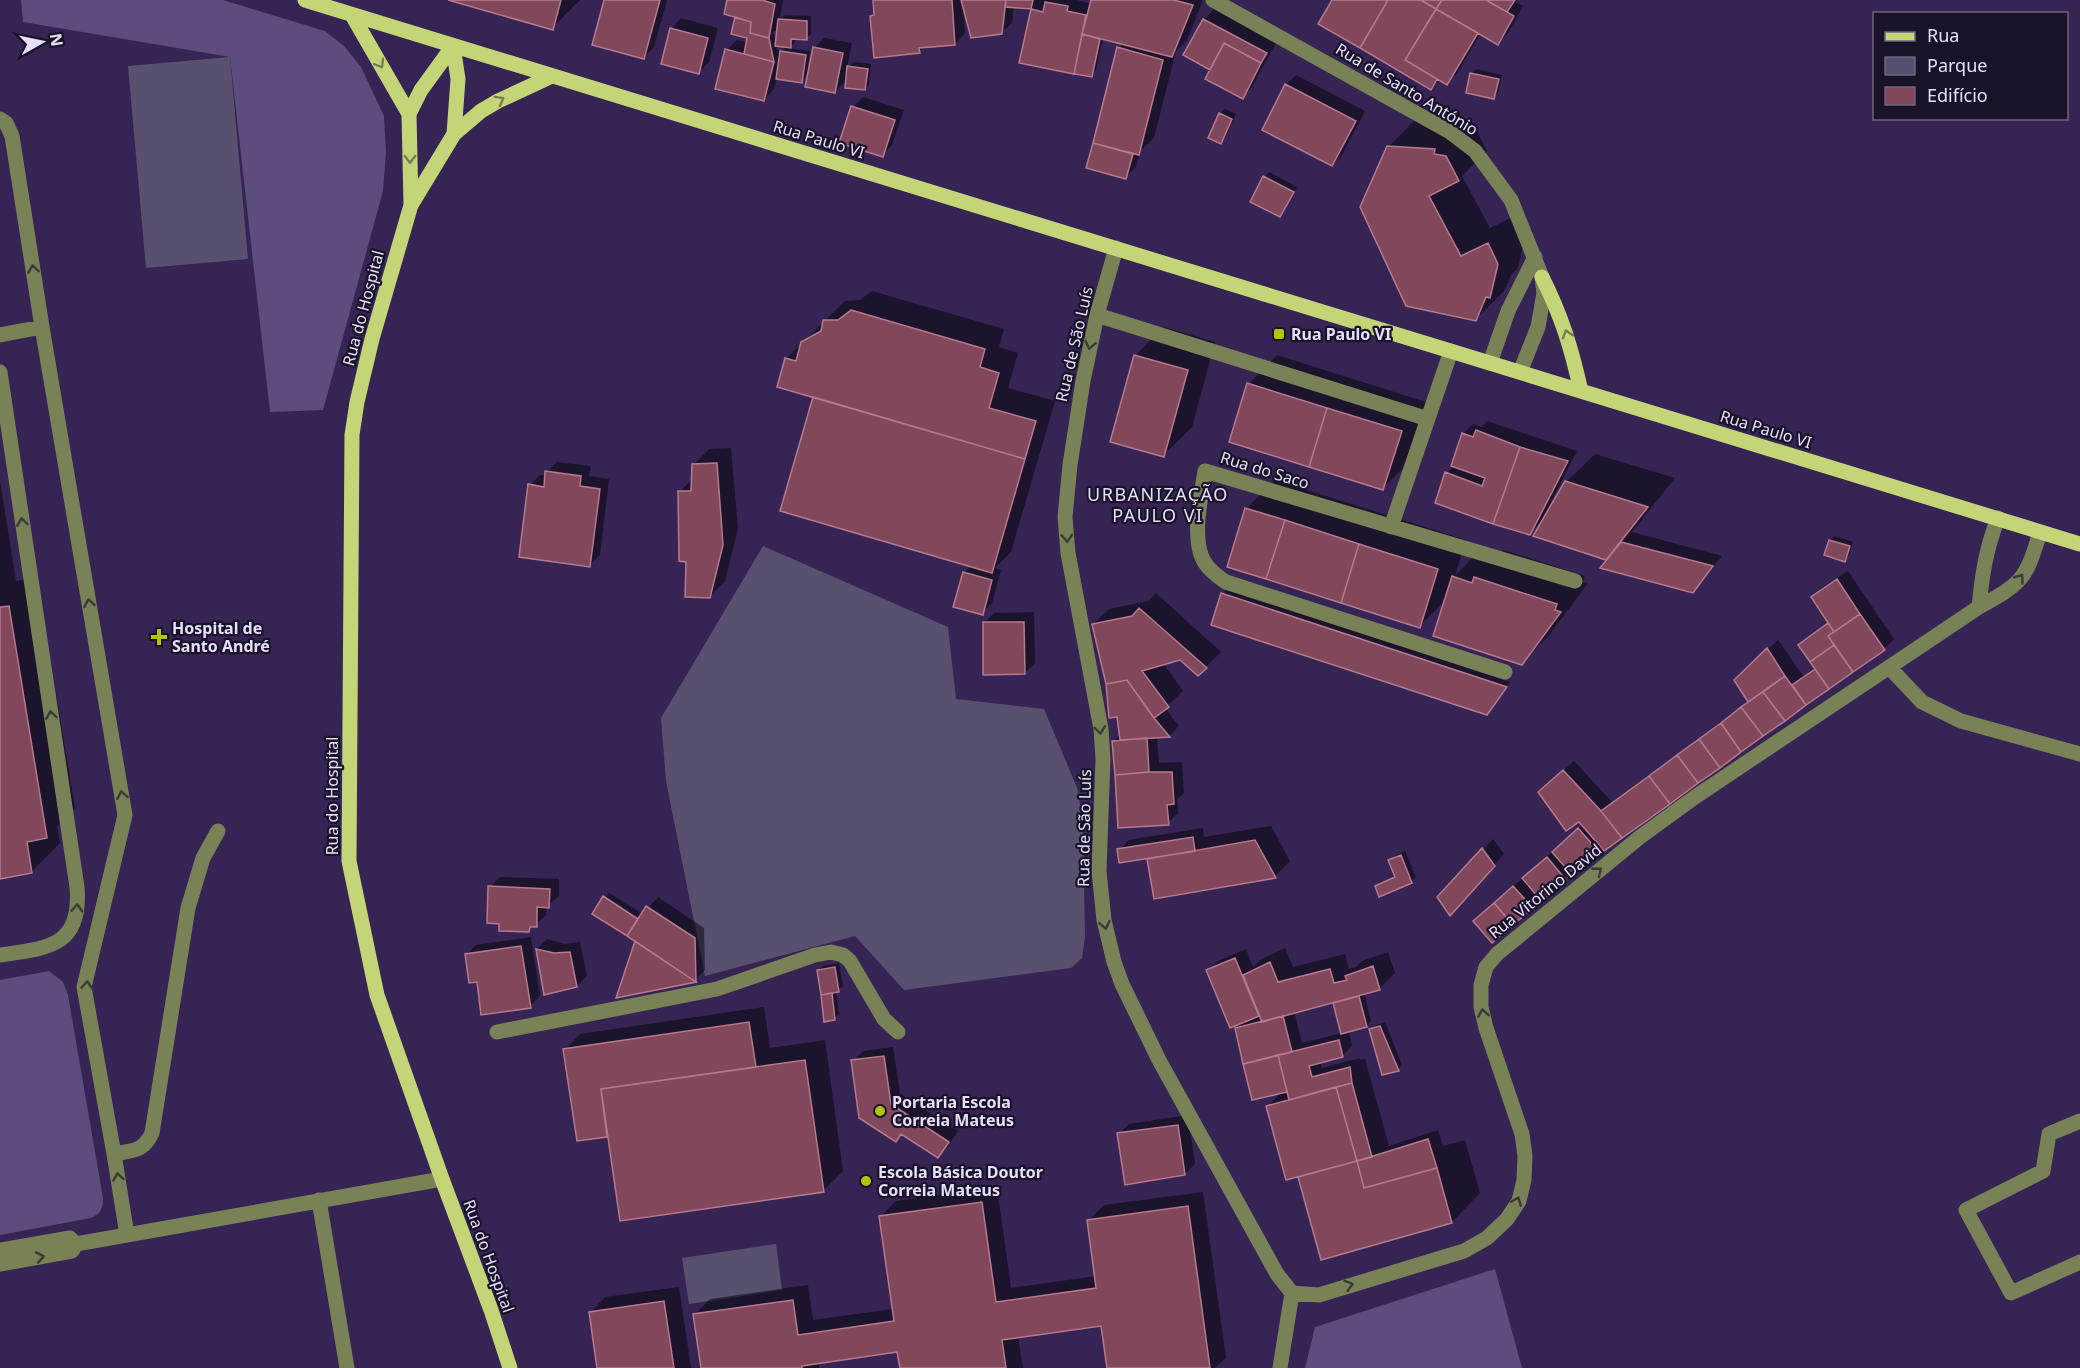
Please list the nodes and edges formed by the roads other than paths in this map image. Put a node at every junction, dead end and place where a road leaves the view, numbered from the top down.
1 (305, 0) edge
2 (1213, 0) edge
3 (352, 15) junction
4 (453, 46) junction
5 (552, 76) junction
6 (409, 114) junction
7 (0, 119) edge
8 (454, 134) junction
9 (411, 205) junction
10 (1116, 248) junction
11 (1535, 257) junction
12 (1542, 277) junction
13 (1097, 315) junction
14 (42, 327) junction
15 (0, 334) edge
16 (1451, 351) junction
17 (1490, 363) junction
18 (0, 372) edge
19 (1520, 372) junction
20 (1581, 391) junction
21 (1428, 419) junction
22 (1998, 519) junction
23 (1391, 526) junction
24 (2040, 532) junction
25 (2080, 544) edge
26 (1575, 581) dead end
27 (1979, 607) junction
28 (1889, 667) junction
29 (1505, 672) dead end
30 (2080, 754) edge
31 (218, 831) dead end
32 (0, 955) edge
33 (497, 1032) dead end
34 (898, 1032) dead end
35 (2080, 1121) edge
36 (114, 1154) junction
37 (441, 1179) junction
38 (319, 1200) junction
39 (127, 1235) junction
40 (76, 1244) junction
41 (0, 1250) edge
42 (2080, 1262) edge
43 (0, 1264) edge
44 (1292, 1293) junction
45 (347, 1368) edge
46 (510, 1368) edge
47 (1280, 1368) edge

1 - 3 main road, Rua Paulo VI
2 - 11 street, Rua de Santo António
3 - 4 main road, Rua Paulo VI
3 -> 6 main road, Rua do Hospital
4 - 5 main road, Rua Paulo VI
4 - 6 main road, Rua do Hospital
4 - 8 main road, Rua do Hospital
8 -> 5 main road, Rua do Hospital
5 - 10 main road, Rua Paulo VI
6 -> 9 main road, Rua do Hospital
14 -> 7 street
8 - 9 main road, Rua do Hospital
9 - 37 main road, Rua do Hospital
10 - 13 street, Rua de São Luís
10 - 16 main road, Rua Paulo VI
11 - 12 street, Rua de Santo António
11 - 17 street
12 - 19 street, Rua de Santo António
20 -> 12 main road
13 - 21 street
13 -> 44 street, Rua de São Luís
14 - 15 street
36 -> 14 street
16 - 17 main road, Rua Paulo VI
16 - 21 street
17 - 19 main road, Rua Paulo VI
32 -> 18 street
19 - 20 main road, Rua Paulo VI
20 - 22 main road, Rua Paulo VI
21 - 23 street
22 - 24 main road, Rua Paulo VI
22 - 27 street
23 - 26 street, Rua do Saco
23 - 29 street, Rua do Saco
24 - 25 main road, Rua Paulo VI
27 -> 24 street, Rua Vitorino David
27 - 28 street, Rua Vitorino David
28 - 30 street
44 -> 28 street, Rua Vitorino David
31 - 36 street
33 - 34 street
35 - 42 street
39 -> 36 street
37 - 38 street
37 - 46 main road, Rua do Hospital
38 - 39 street
38 - 45 street
39 - 40 street
40 - 41 street
43 -> 40 street
44 - 47 street

